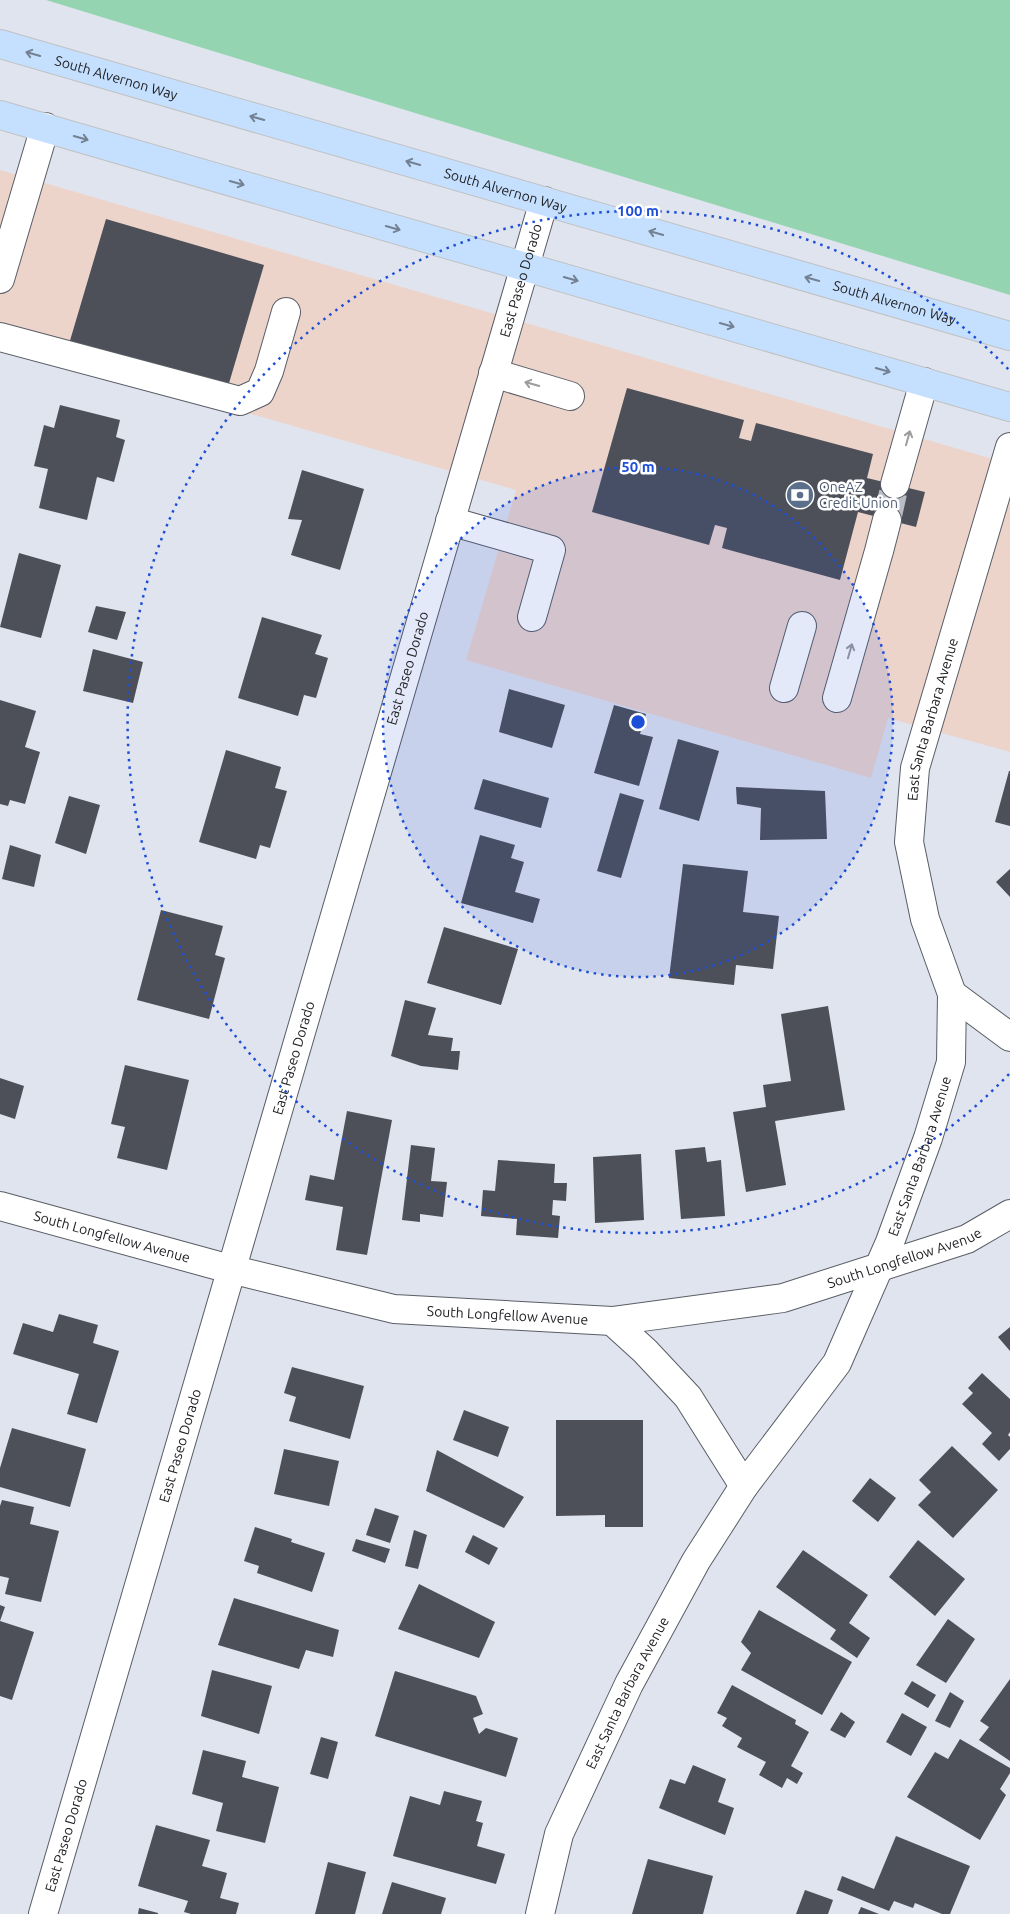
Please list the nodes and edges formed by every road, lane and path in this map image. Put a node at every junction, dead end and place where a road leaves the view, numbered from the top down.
1 (0, 44) edge
2 (0, 115) edge
3 (45, 128) junction
4 (544, 201) junction
5 (525, 266) junction
6 (0, 279) edge
7 (286, 312) dead end
8 (1010, 336) edge
9 (0, 337) edge
10 (493, 373) junction
11 (924, 382) junction
12 (570, 396) dead end
13 (1010, 407) edge
14 (1010, 447) edge
15 (895, 484) tunnel mouth
16 (886, 520) tunnel mouth
17 (450, 521) junction
18 (532, 617) dead end
19 (802, 626) dead end
20 (784, 688) dead end
21 (836, 698) dead end
22 (952, 994) junction
23 (1010, 1037) edge
24 (0, 1206) edge
25 (1010, 1214) edge
26 (880, 1268) junction
27 (230, 1269) junction
28 (612, 1321) junction
29 (744, 1486) junction
30 (43, 1914) edge
31 (540, 1914) edge

4 -> 1 main road, South Alvernon Way
2 - 3 main road
3 -> 5 main road
3 - 6 street
4 - 5 street, East Paseo Dorado
8 -> 4 main road, South Alvernon Way
5 - 10 street, East Paseo Dorado
5 -> 11 main road
7 - 9 street
12 -> 10 street
10 - 17 street, East Paseo Dorado
11 - 13 main road
15 -> 11 street
14 - 22 street, East Santa Barbara Avenue
21 -> 16 street
17 - 18 street
17 - 27 street, East Paseo Dorado
19 - 20 street
22 - 23 street
22 - 26 street, East Santa Barbara Avenue
24 - 27 street, South Longfellow Avenue
25 - 26 street, South Longfellow Avenue
26 - 28 street, South Longfellow Avenue
26 - 29 street, East Santa Barbara Avenue
27 - 28 street, South Longfellow Avenue
27 - 30 street, East Paseo Dorado
28 - 29 street
29 - 31 street, East Santa Barbara Avenue

